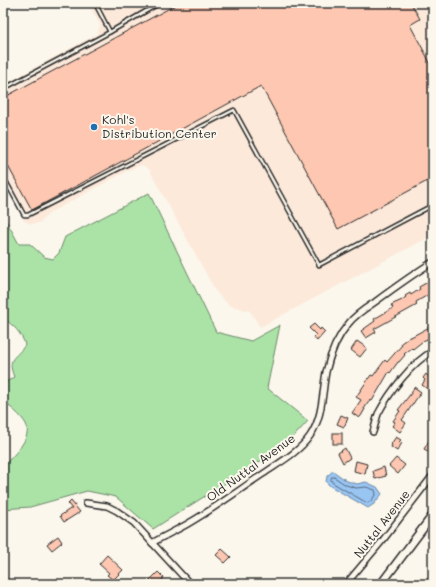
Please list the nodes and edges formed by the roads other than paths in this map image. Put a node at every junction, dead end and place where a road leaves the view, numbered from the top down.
1 (95, 3) edge
2 (160, 3) edge
3 (110, 32) junction
4 (3, 89) edge
5 (3, 176) edge
6 (433, 205) edge
7 (433, 262) edge
8 (433, 351) edge
9 (373, 432) dead end
10 (433, 475) edge
11 (86, 503) dead end
12 (433, 515) edge
13 (152, 544) junction
14 (190, 584) edge
15 (346, 584) edge
16 (381, 584) edge

1 - 3 lane
2 - 3 lane
3 - 4 lane
5 - 6 lane
7 - 13 street, Old Nuttal Avenue
8 - 9 street
10 - 15 street, Nuttal Avenue
11 - 13 street
12 - 16 main road
13 - 14 street

